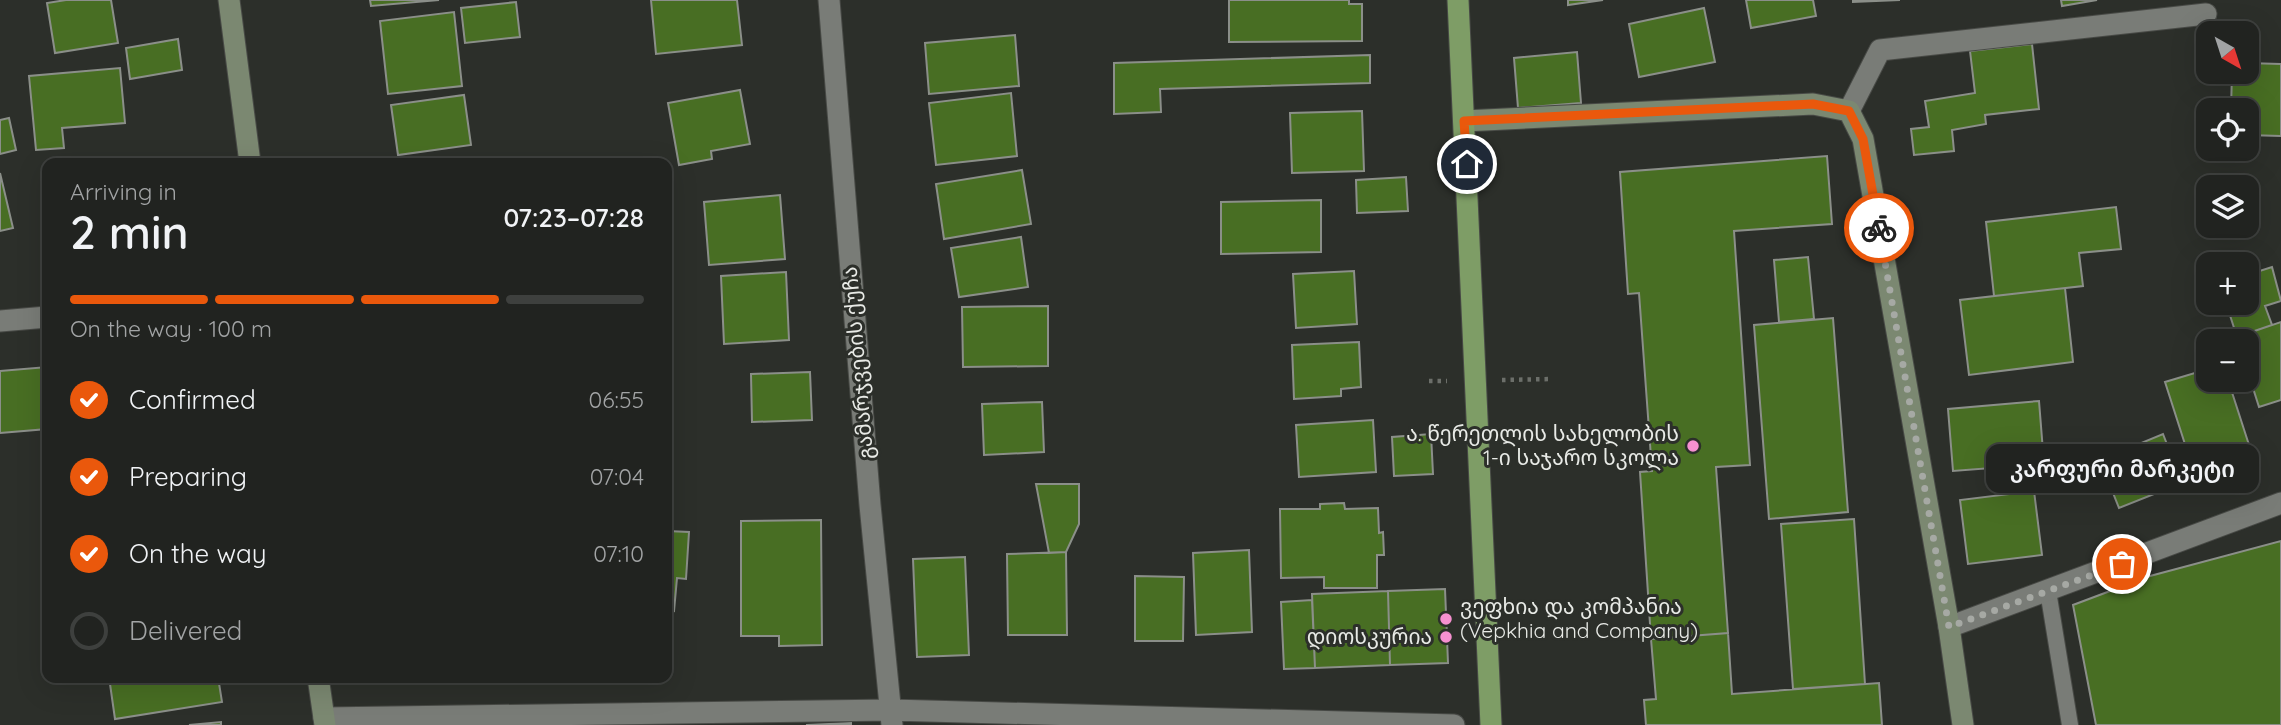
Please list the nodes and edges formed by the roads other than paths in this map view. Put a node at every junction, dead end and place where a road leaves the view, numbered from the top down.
1 (229, 0) edge
2 (829, 0) edge
3 (1458, 0) edge
4 (2206, 14) dead end
5 (1849, 111) junction
6 (1464, 121) junction
7 (249, 158) edge
8 (42, 317) edge
9 (0, 321) edge
10 (2281, 503) edge
11 (2281, 510) edge
12 (2246, 519) junction
13 (2048, 591) junction
14 (1949, 627) junction
15 (319, 683) edge
16 (892, 718) edge
17 (324, 722) edge
18 (1454, 725) edge
19 (1492, 725) edge
20 (1963, 725) edge
21 (2070, 725) edge

1 - 7 main road
2 - 16 street, გამარჯვების ქუჩა
3 - 6 highway
4 - 5 street
5 - 6 main road
5 - 14 main road
6 - 19 highway
8 - 9 street
10 - 12 street
11 - 12 lane
12 - 13 street
13 - 14 street
13 - 21 lane
14 - 20 main road
15 - 17 main road
16 - 17 street
16 - 18 street

